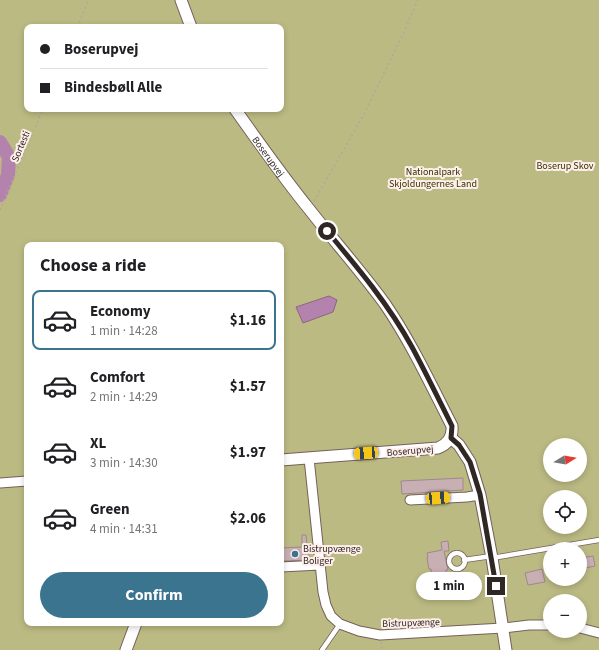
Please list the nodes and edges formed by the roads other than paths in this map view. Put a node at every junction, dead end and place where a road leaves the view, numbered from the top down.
1 (181, 0) edge
2 (190, 24) edge
3 (237, 112) edge
4 (451, 438) junction
5 (309, 458) junction
6 (284, 460) edge
7 (24, 481) edge
8 (0, 483) edge
9 (480, 494) junction
10 (410, 500) dead end
11 (599, 540) edge
12 (492, 557) junction
13 (464, 560) dead end
14 (320, 565) junction
15 (284, 567) edge
16 (340, 624) junction
17 (543, 625) edge
18 (135, 626) edge
19 (503, 628) junction
20 (587, 630) edge
21 (599, 633) edge
22 (126, 650) edge
23 (322, 650) edge
24 (506, 650) edge

1 - 2 street
3 - 4 street, Boserupvej
4 - 5 street, Boserupvej
4 - 9 street
5 - 6 street, Boserupvej
5 - 14 street
7 - 8 street
9 - 10 street
9 - 12 street
11 - 12 lane
12 - 13 lane
12 - 19 street
14 - 15 street
14 - 16 street
16 - 19 street, Bistrupvænge
16 - 23 lane
17 - 19 street, Bistrupvænge
18 - 22 street
19 - 24 street
20 - 21 street

